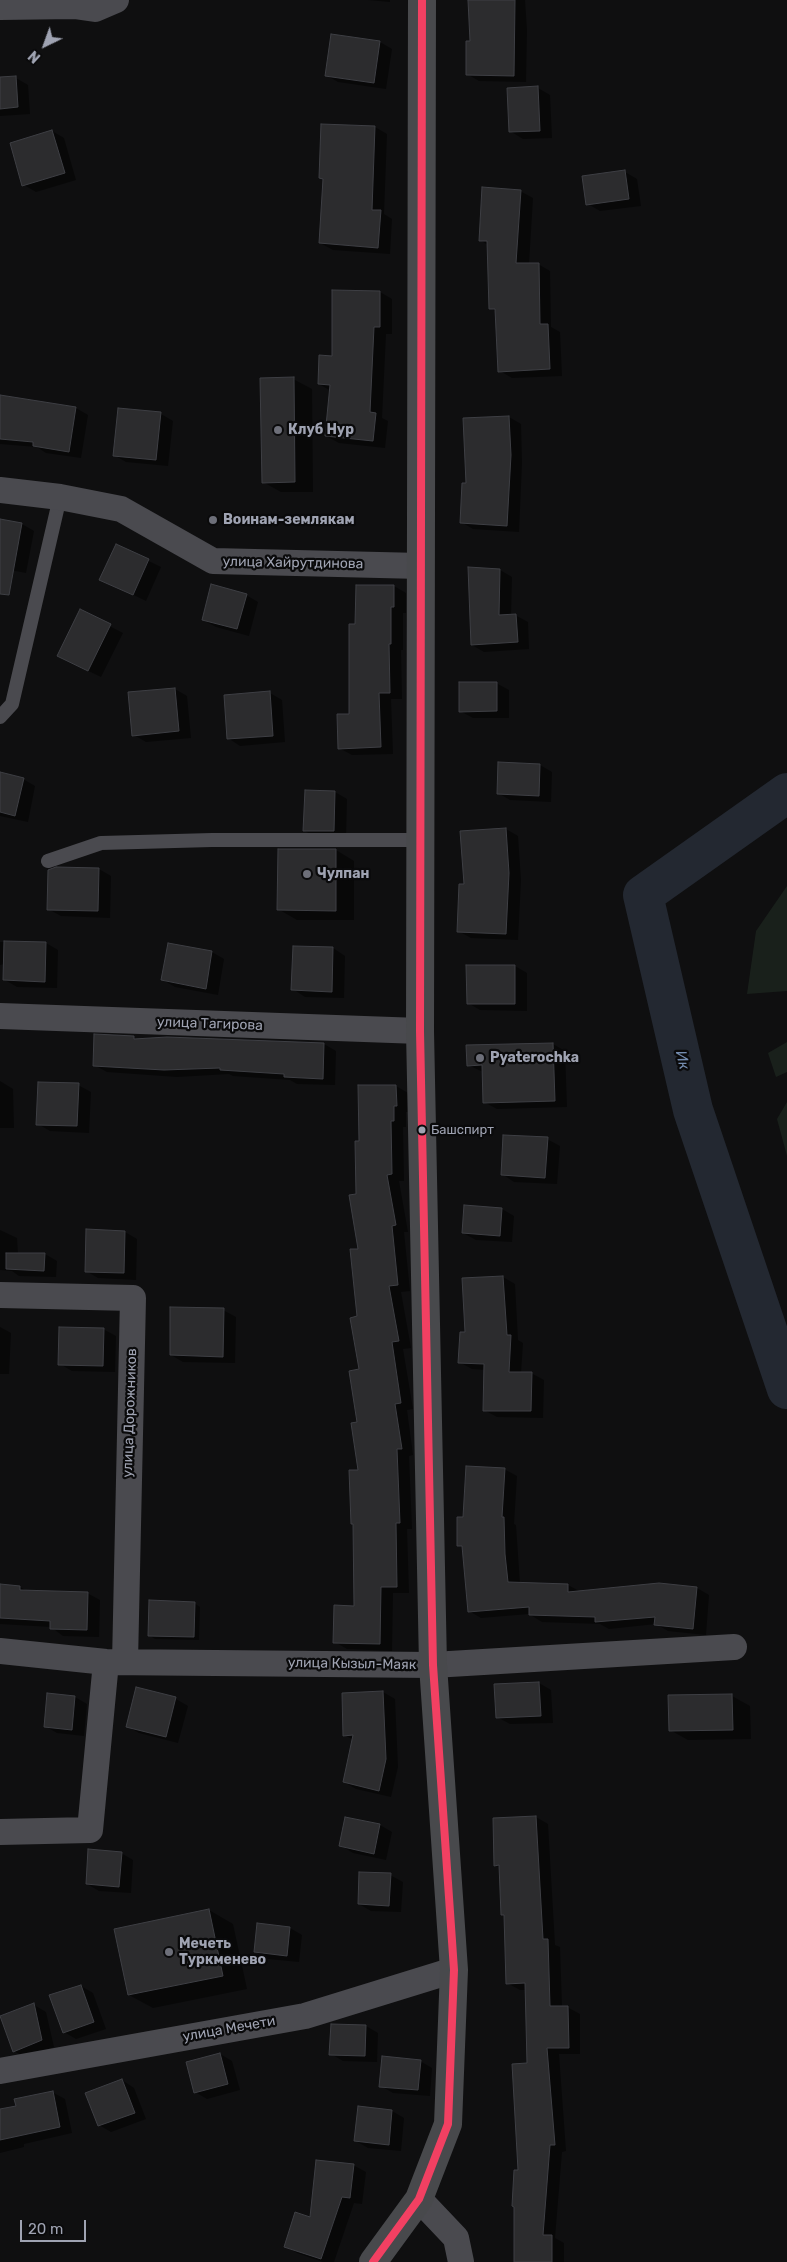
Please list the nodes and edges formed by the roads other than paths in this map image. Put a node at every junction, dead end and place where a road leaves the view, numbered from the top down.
1 (116, 0) edge
2 (422, 0) edge
3 (0, 7) edge
4 (0, 490) edge
5 (60, 497) junction
6 (421, 566) junction
7 (0, 717) edge
8 (421, 840) junction
9 (48, 861) dead end
10 (0, 1016) edge
11 (420, 1031) junction
12 (0, 1295) edge
13 (734, 1647) dead end
14 (0, 1652) edge
15 (115, 1662) junction
16 (433, 1665) junction
17 (0, 1832) edge
18 (454, 1970) junction
19 (0, 2071) edge
20 (419, 2199) junction
21 (373, 2262) edge
22 (461, 2262) edge

1 - 3 street
2 - 6 main road
4 - 5 street, улица Хайрутдинова
5 - 6 street, улица Хайрутдинова
5 - 7 lane
6 - 8 main road
8 - 9 lane
8 - 11 main road
10 - 11 street, улица Тагирова
11 - 16 main road
12 - 15 street, улица Дорожников
13 - 16 street, улица Кызыл-Маяк
14 - 15 street, улица Кызыл-Маяк
15 - 16 street, улица Кызыл-Маяк
15 - 17 street, улица Дорожников
16 - 18 main road
18 - 19 street, улица Мечети
18 - 20 main road
20 - 21 main road
20 - 22 street

